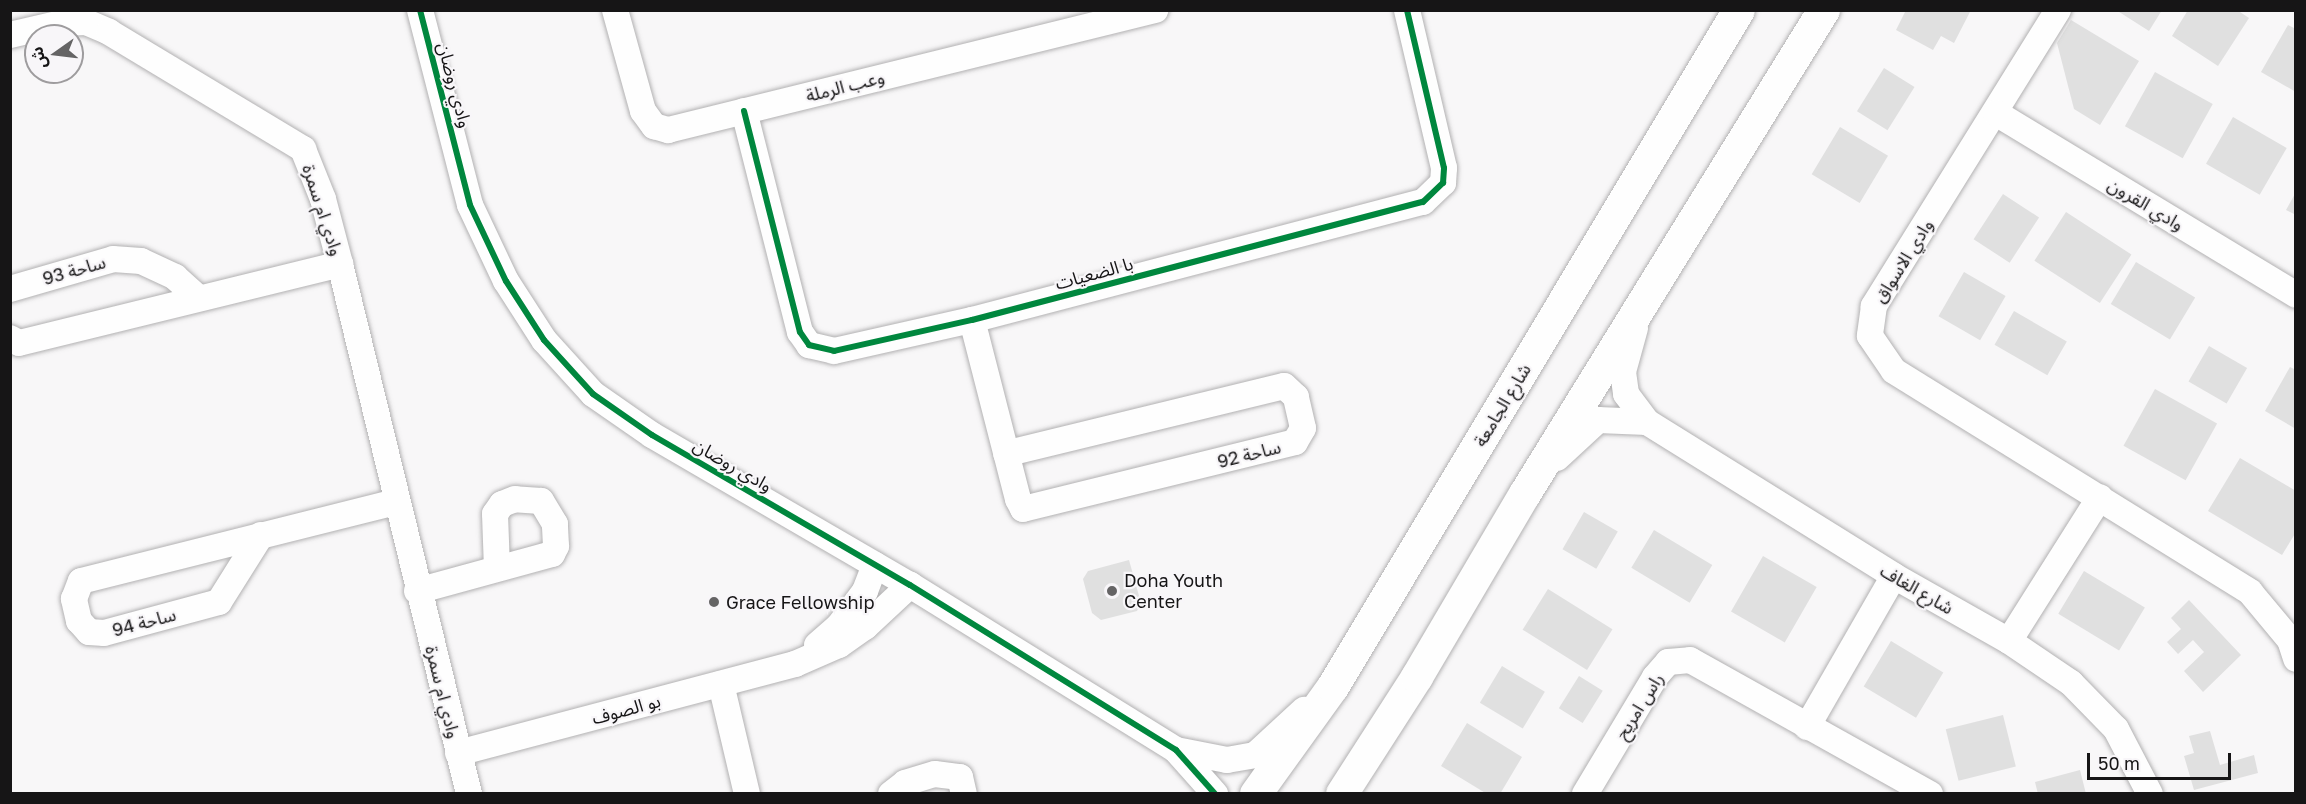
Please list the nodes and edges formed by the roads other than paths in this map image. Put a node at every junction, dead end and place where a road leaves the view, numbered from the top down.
1 (420, 10) edge
2 (615, 10) edge
3 (1155, 10) edge
4 (1407, 10) edge
5 (1739, 10) edge
6 (1824, 10) edge
7 (2058, 10) edge
8 (10, 35) edge
9 (744, 111) junction
10 (1996, 113) junction
11 (340, 264) junction
12 (10, 289) edge
13 (2295, 295) edge
14 (198, 298) junction
15 (1640, 307) junction
16 (972, 320) junction
17 (10, 338) edge
18 (1647, 422) junction
19 (1006, 454) junction
20 (1525, 494) junction
21 (2100, 497) junction
22 (395, 502) junction
23 (261, 536) junction
24 (875, 565) junction
25 (498, 568) dead end
26 (1894, 576) junction
27 (910, 585) junction
28 (417, 591) junction
29 (2008, 641) junction
30 (2295, 659) edge
31 (795, 664) junction
32 (722, 684) junction
33 (1333, 687) junction
34 (1807, 727) junction
35 (1176, 750) junction
36 (458, 753) junction
37 (469, 794) edge
38 (747, 794) edge
39 (891, 794) edge
40 (964, 794) edge
41 (1215, 794) edge
42 (1256, 794) edge
43 (1342, 794) edge
44 (1585, 794) edge
45 (1930, 794) edge
46 (2150, 794) edge

1 - 24 street, وادي روضان
2 - 9 street, وعب الرملة
3 - 9 street, وعب الرملة
4 - 16 street, با الضعيات
5 - 33 main road, شارع الجامعة
6 - 15 main road
7 - 10 street, وادي الاسواق
8 - 11 street, وادي ام سمرة
9 - 16 street, با الضعيات
10 - 13 street, وادي القرون
10 - 21 street, وادي الاسواق
11 - 14 street
11 - 22 street, وادي ام سمرة
12 - 14 street, ساحة 93
14 - 17 street
15 - 18 street, شارع الغاف
15 - 20 main road
16 - 19 street, ساحة 92
18 - 20 street, شارع الغاف
18 - 26 street, شارع الغاف
19 - 19 street, ساحة 92
20 - 43 main road
21 - 29 street
21 - 30 street, وادي الاسواق
22 - 23 street, ساحة 94
22 - 28 street, وادي ام سمرة
23 - 23 street, ساحة 94
24 - 27 street, وادي روضان
24 - 31 street, بو الصوف
25 - 28 street
26 - 29 street, شارع الغاف
26 - 34 street
27 - 31 street, بو الصوف
27 - 35 street, وادي روضان
28 - 36 street, وادي ام سمرة
29 - 46 street, شارع الغاف
31 - 32 street, بو الصوف
32 - 36 street, بو الصوف
32 - 38 street
33 - 35 street, وادي روضان
33 - 42 main road, شارع الجامعة
34 - 44 street, راس امريح
34 - 45 street, راس امريح
35 - 41 street, وادي روضان
36 - 37 street, وادي ام سمرة
39 - 40 street

